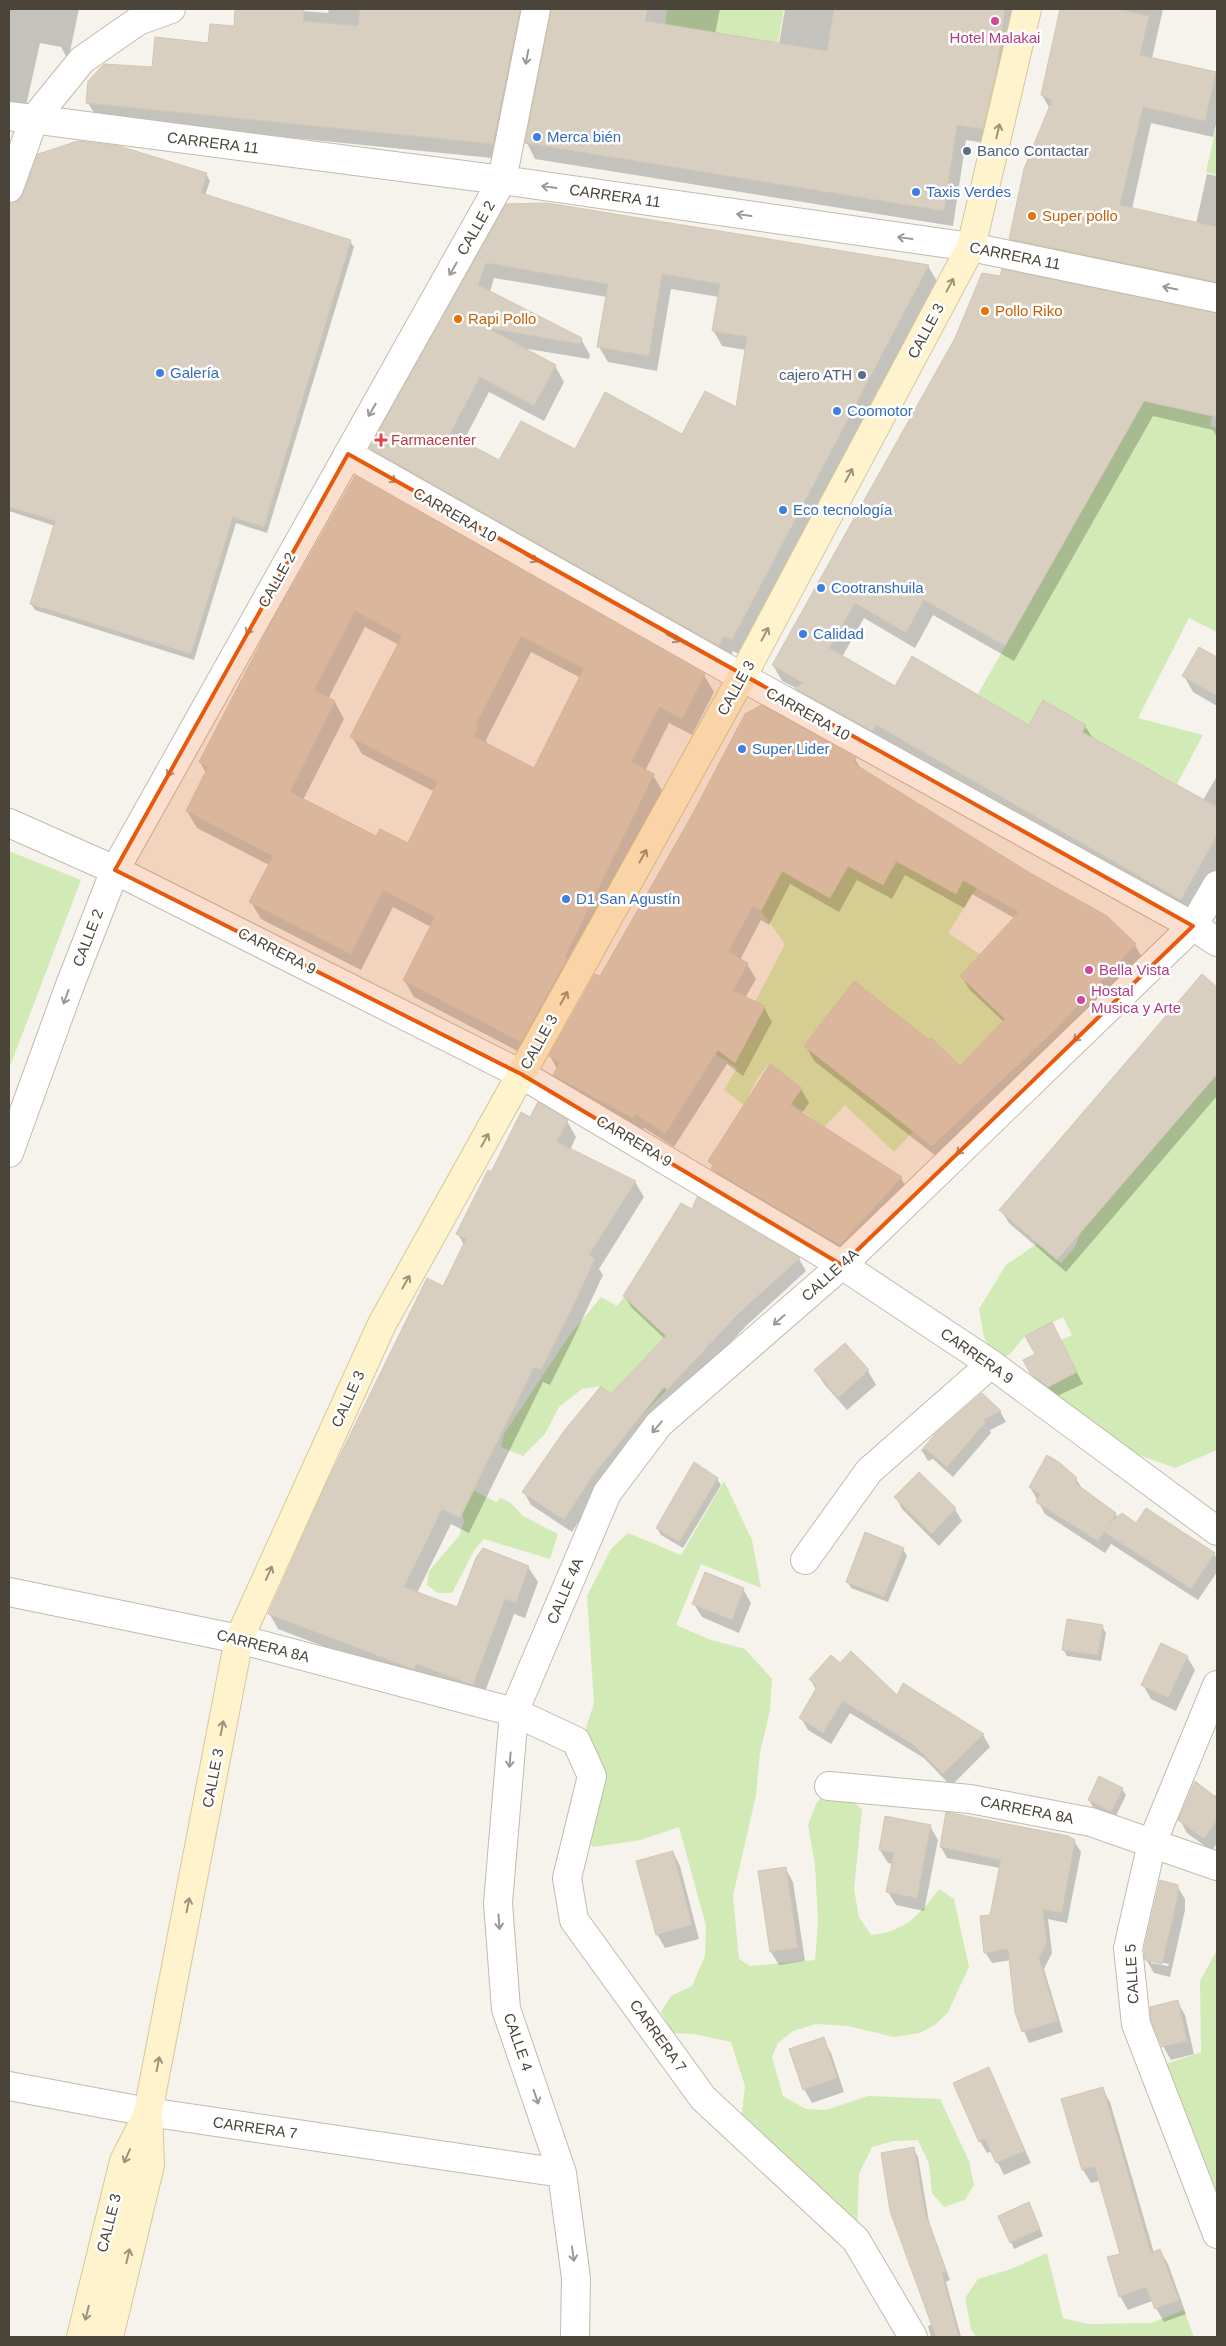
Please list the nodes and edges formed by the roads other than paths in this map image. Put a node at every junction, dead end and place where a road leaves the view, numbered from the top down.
1 (171, 9) edge
2 (536, 9) edge
3 (1027, 9) edge
4 (21, 118) edge
5 (502, 180) junction
6 (9, 188) edge
7 (971, 247) junction
8 (1217, 298) edge
9 (348, 454) junction
10 (742, 677) junction
11 (9, 823) edge
12 (115, 870) junction
13 (1217, 885) edge
14 (1193, 926) junction
15 (1217, 942) edge
16 (521, 1074) junction
17 (9, 1153) edge
18 (842, 1265) junction
19 (991, 1364) junction
20 (1217, 1531) edge
21 (805, 1560) dead end
22 (9, 1592) edge
23 (239, 1639) junction
24 (1217, 1685) edge
25 (514, 1712) junction
26 (829, 1786) dead end
27 (1152, 1843) junction
28 (1217, 1866) edge
29 (9, 2086) edge
30 (148, 2112) junction
31 (562, 2173) junction
32 (1217, 2234) edge
33 (81, 2337) edge
34 (109, 2337) edge
35 (575, 2337) edge
36 (913, 2337) edge

1 - 4 street
2 -> 5 street, CALLE 2
7 -> 3 main road, CALLE 3
4 - 5 street, CARRERA 11
4 - 6 street
7 -> 5 street, CARRERA 11
5 -> 9 street, CALLE 2
8 -> 7 street, CARRERA 11
10 -> 7 main road, CALLE 3
9 -> 10 street, CARRERA 10
9 -> 12 street, CALLE 2
10 - 14 street, CARRERA 10
16 -> 10 main road, CALLE 3
11 - 12 street, CARRERA 9
12 - 16 street, CARRERA 9
12 -> 17 street, CALLE 2
13 - 14 street, CALLE 4A
14 - 15 street, CARRERA 10
14 -> 18 street, CALLE 4A
16 - 18 street, CARRERA 9
23 -> 16 main road, CALLE 3
18 - 19 street, CARRERA 9
18 -> 25 street, CALLE 4A
19 - 20 street, CARRERA 9
19 - 21 street
22 - 23 street, CARRERA 8A
23 - 25 street, CARRERA 8A
30 -> 23 main road, CALLE 3
24 - 27 street, CALLE 5
25 -> 31 street, CALLE 4
25 - 36 street, CARRERA 7
26 - 27 street, CARRERA 8A
27 - 28 street, CARRERA 8A
27 - 32 street, CALLE 5
29 - 30 street, CARRERA 7
30 - 31 street, CARRERA 7
30 -> 33 main road, CALLE 3
34 -> 30 main road, CALLE 3
31 -> 35 street, CALLE 4

